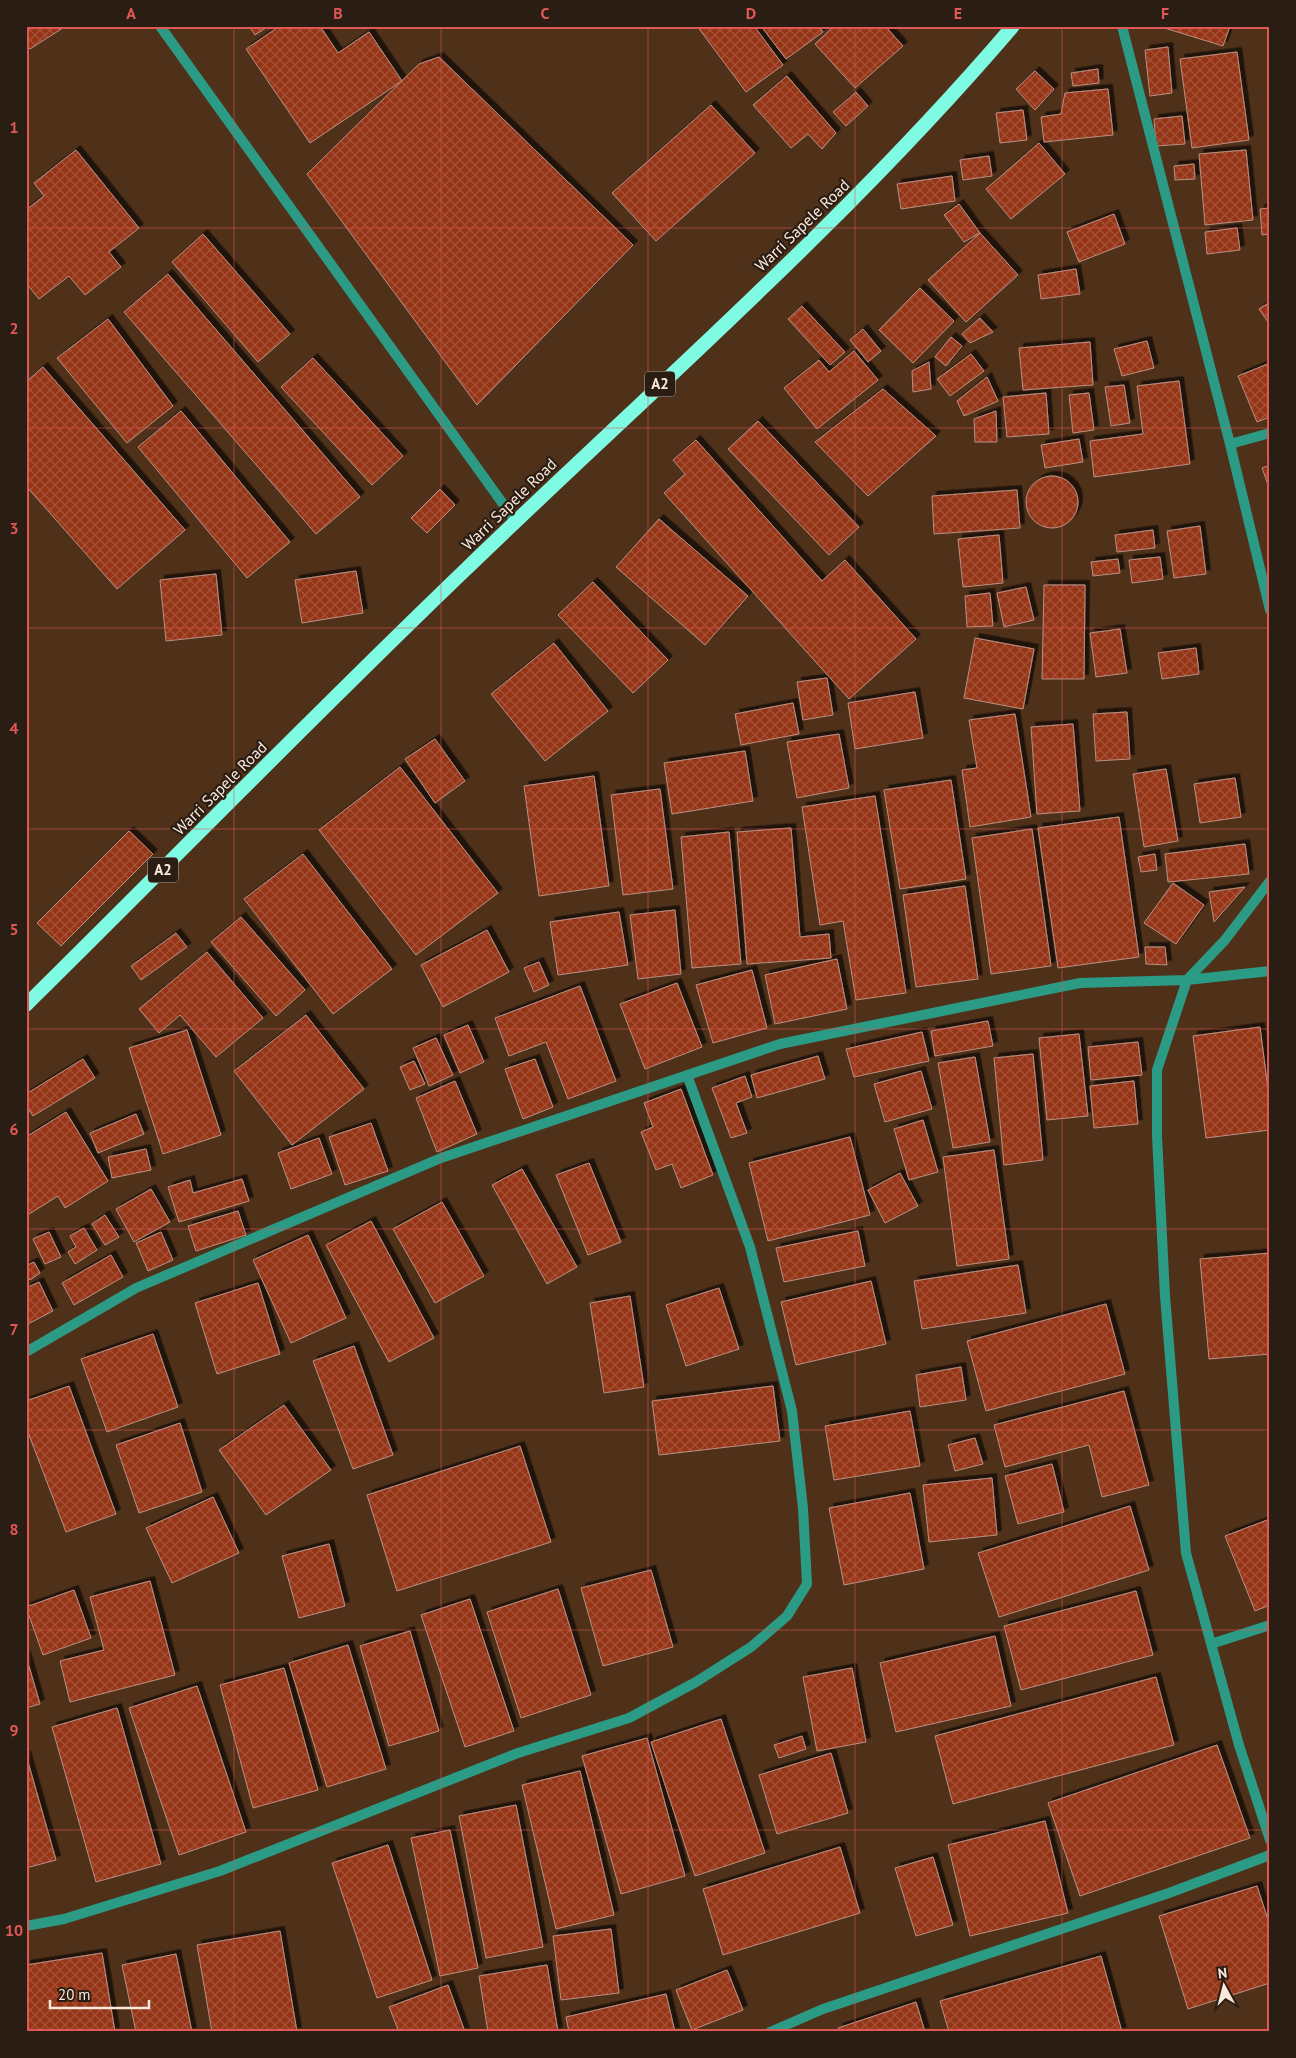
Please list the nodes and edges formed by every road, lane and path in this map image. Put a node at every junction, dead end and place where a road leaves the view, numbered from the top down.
1 (160, 26) edge
2 (1013, 26) edge
3 (1122, 26) edge
4 (1270, 433) edge
5 (1230, 444) junction
6 (516, 522) junction
7 (1270, 610) edge
8 (1270, 881) edge
9 (1270, 971) edge
10 (1187, 980) junction
11 (26, 1005) edge
12 (687, 1075) junction
13 (26, 1352) edge
14 (1270, 1624) edge
15 (1211, 1644) junction
16 (1270, 1840) edge
17 (1270, 1855) edge
18 (26, 1926) edge
19 (770, 2032) edge

1 - 6 street
2 - 6 highway, Warri Sapele Road / A2
3 - 5 street
4 - 5 street
5 - 7 street
6 - 11 highway, Warri Sapele Road / A2
8 - 10 street
9 - 10 street
10 - 12 street
10 - 15 street
12 - 13 street
12 - 18 street
14 - 15 street
15 - 16 street
17 - 19 street

